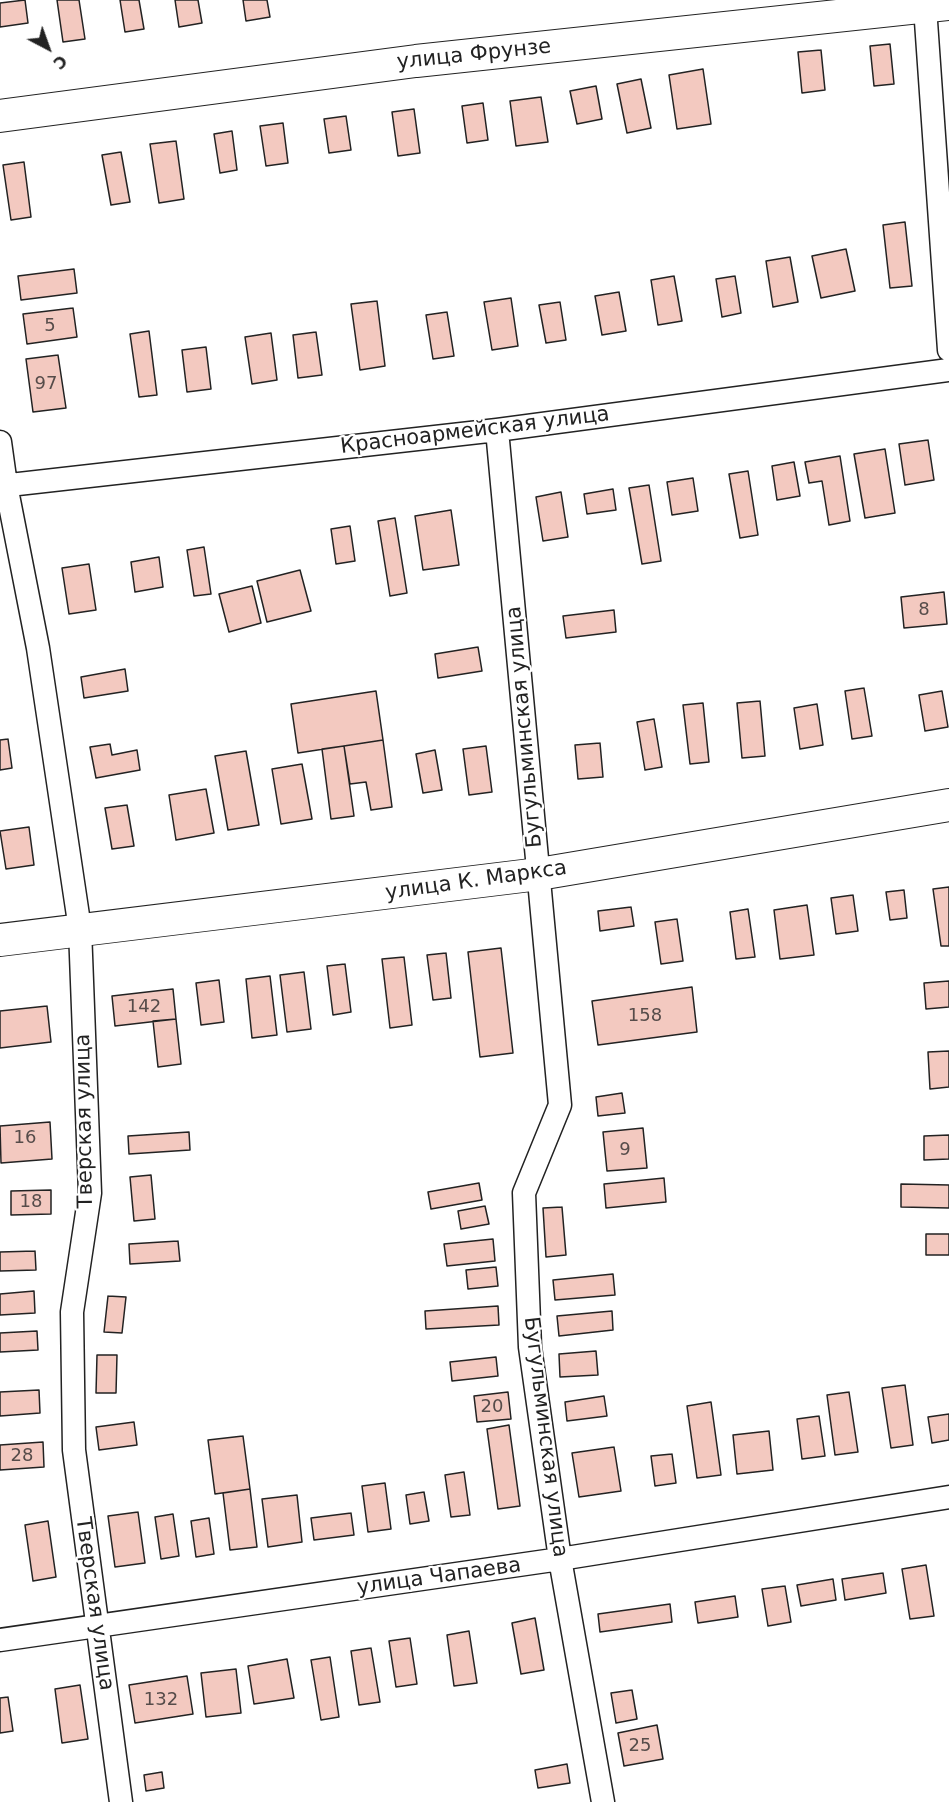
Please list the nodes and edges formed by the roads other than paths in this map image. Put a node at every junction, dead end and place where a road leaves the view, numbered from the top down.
1 (937, 5) edge
2 (0, 116) edge
3 (949, 350) edge
4 (949, 370) edge
5 (497, 430) junction
6 (0, 442) edge
7 (3, 485) edge
8 (949, 805) edge
9 (539, 874) junction
10 (80, 929) junction
11 (0, 940) edge
12 (949, 1497) edge
13 (560, 1559) junction
14 (96, 1626) junction
15 (0, 1641) edge
16 (121, 1802) edge
17 (603, 1802) edge

1 - 2 main road, улица Фрунзе
1 - 3 street
4 - 5 street, Красноармейская улица
5 - 7 street, Красноармейская улица
5 - 9 street, Бугульминская улица
6 - 7 street, Тверская улица
7 - 10 street, Тверская улица
8 - 9 main road, улица К. Маркса
9 - 10 main road, улица К. Маркса
9 - 13 street, Бугульминская улица
10 - 11 main road, улица К. Маркса
10 - 14 street, Тверская улица
12 - 13 street, улица Чапаева
13 - 14 street, улица Чапаева
13 - 17 street, Бугульминская улица
14 - 15 street, улица Чапаева
14 - 16 street, Тверская улица

